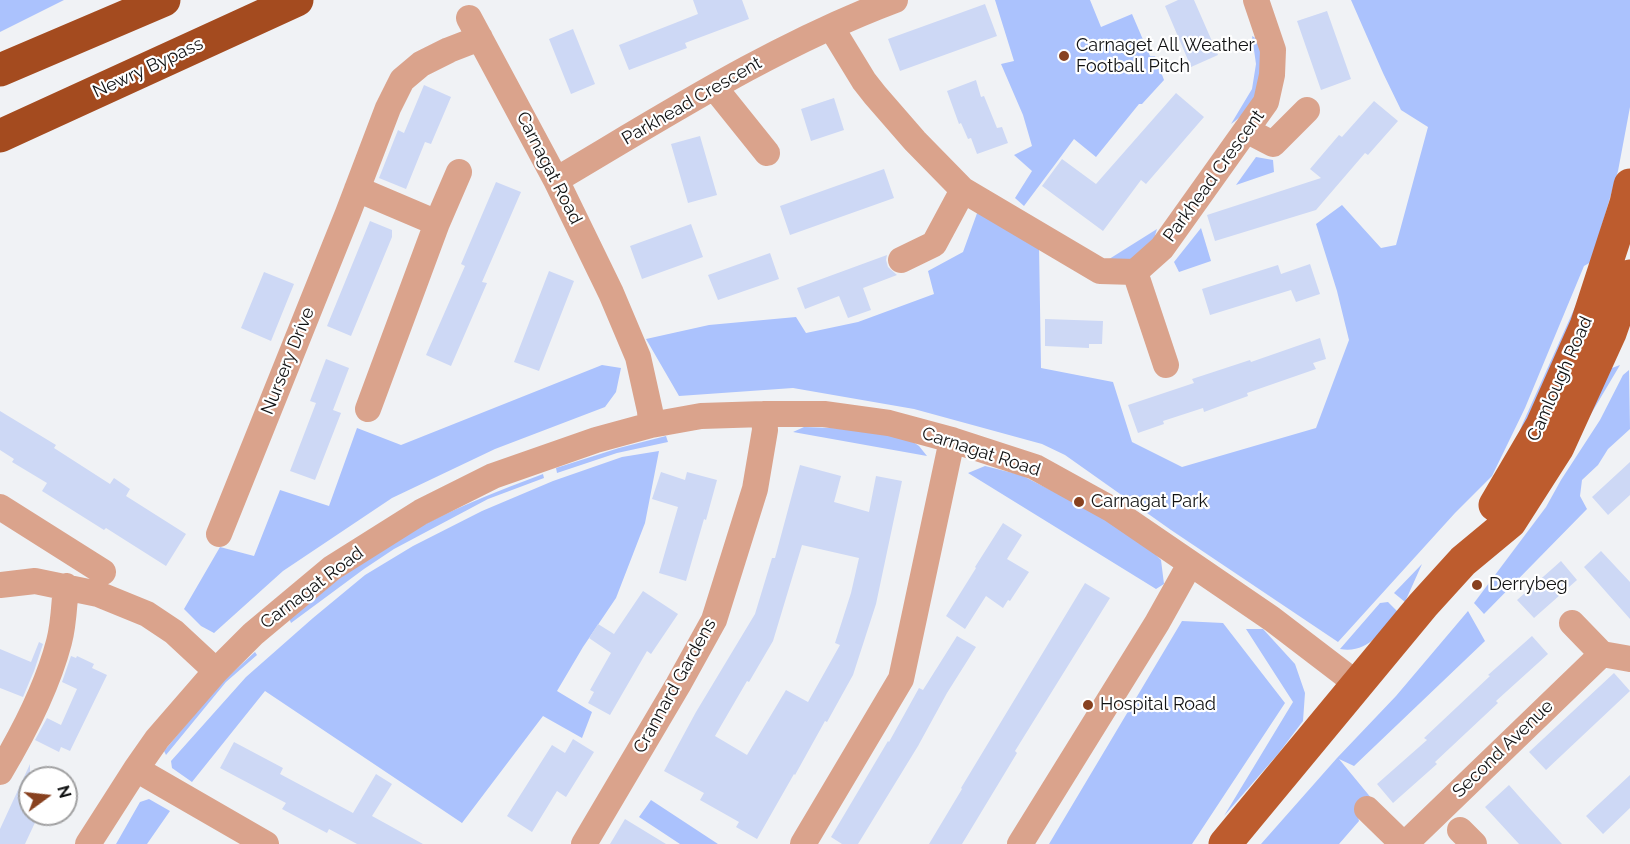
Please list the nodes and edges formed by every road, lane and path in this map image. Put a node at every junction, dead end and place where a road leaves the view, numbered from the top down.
1 (164, 0) edge
2 (297, 0) edge
3 (895, 0) edge
4 (1256, 0) edge
5 (831, 27) junction
6 (475, 28) joint
7 (0, 70) edge
8 (714, 87) junction
9 (1307, 110) dead end
10 (1246, 130) junction
11 (0, 136) edge
12 (767, 153) dead end
13 (459, 172) dead end
14 (556, 180) junction
15 (1630, 185) edge
16 (357, 189) junction
17 (963, 190) junction
18 (437, 223) junction
19 (901, 260) dead end
20 (1136, 272) junction
21 (1630, 276) edge
22 (1608, 334) edge
23 (1166, 365) dead end
24 (368, 409) dead end
25 (764, 414) junction
26 (651, 425) junction
27 (952, 440) junction
28 (0, 507) edge
29 (219, 534) dead end
30 (1190, 564) junction
31 (103, 572) dead end
32 (0, 585) edge
33 (66, 586) junction
34 (1572, 623) dead end
35 (1602, 654) junction
36 (1630, 659) edge
37 (216, 671) junction
38 (1356, 686) junction
39 (136, 769) junction
40 (0, 772) edge
41 (1367, 809) dead end
42 (88, 844) edge
43 (266, 844) edge
44 (584, 844) edge
45 (803, 844) edge
46 (1020, 844) edge
47 (1225, 844) edge
48 (1404, 844) edge

1 - 7 highway
2 - 11 highway, Newry Bypass
3 - 5 street, Parkhead Crescent
4 - 10 street, Parkhead Crescent
5 - 8 street, Parkhead Crescent
5 - 17 street
6 - 14 street, Carnagat Road
6 - 16 street, Nursery Drive
8 - 12 street
8 - 14 street, Parkhead Crescent
9 - 10 street
10 - 20 street, Parkhead Crescent
13 - 18 street
14 - 26 street, Carnagat Road
15 - 22 main road, Camlough Road
16 - 18 street
16 - 29 street, Nursery Drive
17 - 19 street
17 - 20 street
18 - 24 street
20 - 23 street
21 - 22 main road, Camlough Road
22 - 38 main road, Camlough Road
25 - 26 street, Carnagat Road
25 - 27 street, Carnagat Road
25 - 44 street, Crannard Gardens
26 - 37 street, Carnagat Road
27 - 30 street, Carnagat Road
27 - 45 street
28 - 31 street
30 - 38 street, Carnagat Road
30 - 46 street
32 - 33 street
33 - 37 street
33 - 40 street
34 - 35 street
35 - 36 street
35 - 48 street, Second Avenue
37 - 39 street, Carnagat Road
38 - 47 main road, Camlough Road
39 - 42 street, Carnagat Road
39 - 43 street
41 - 48 street

